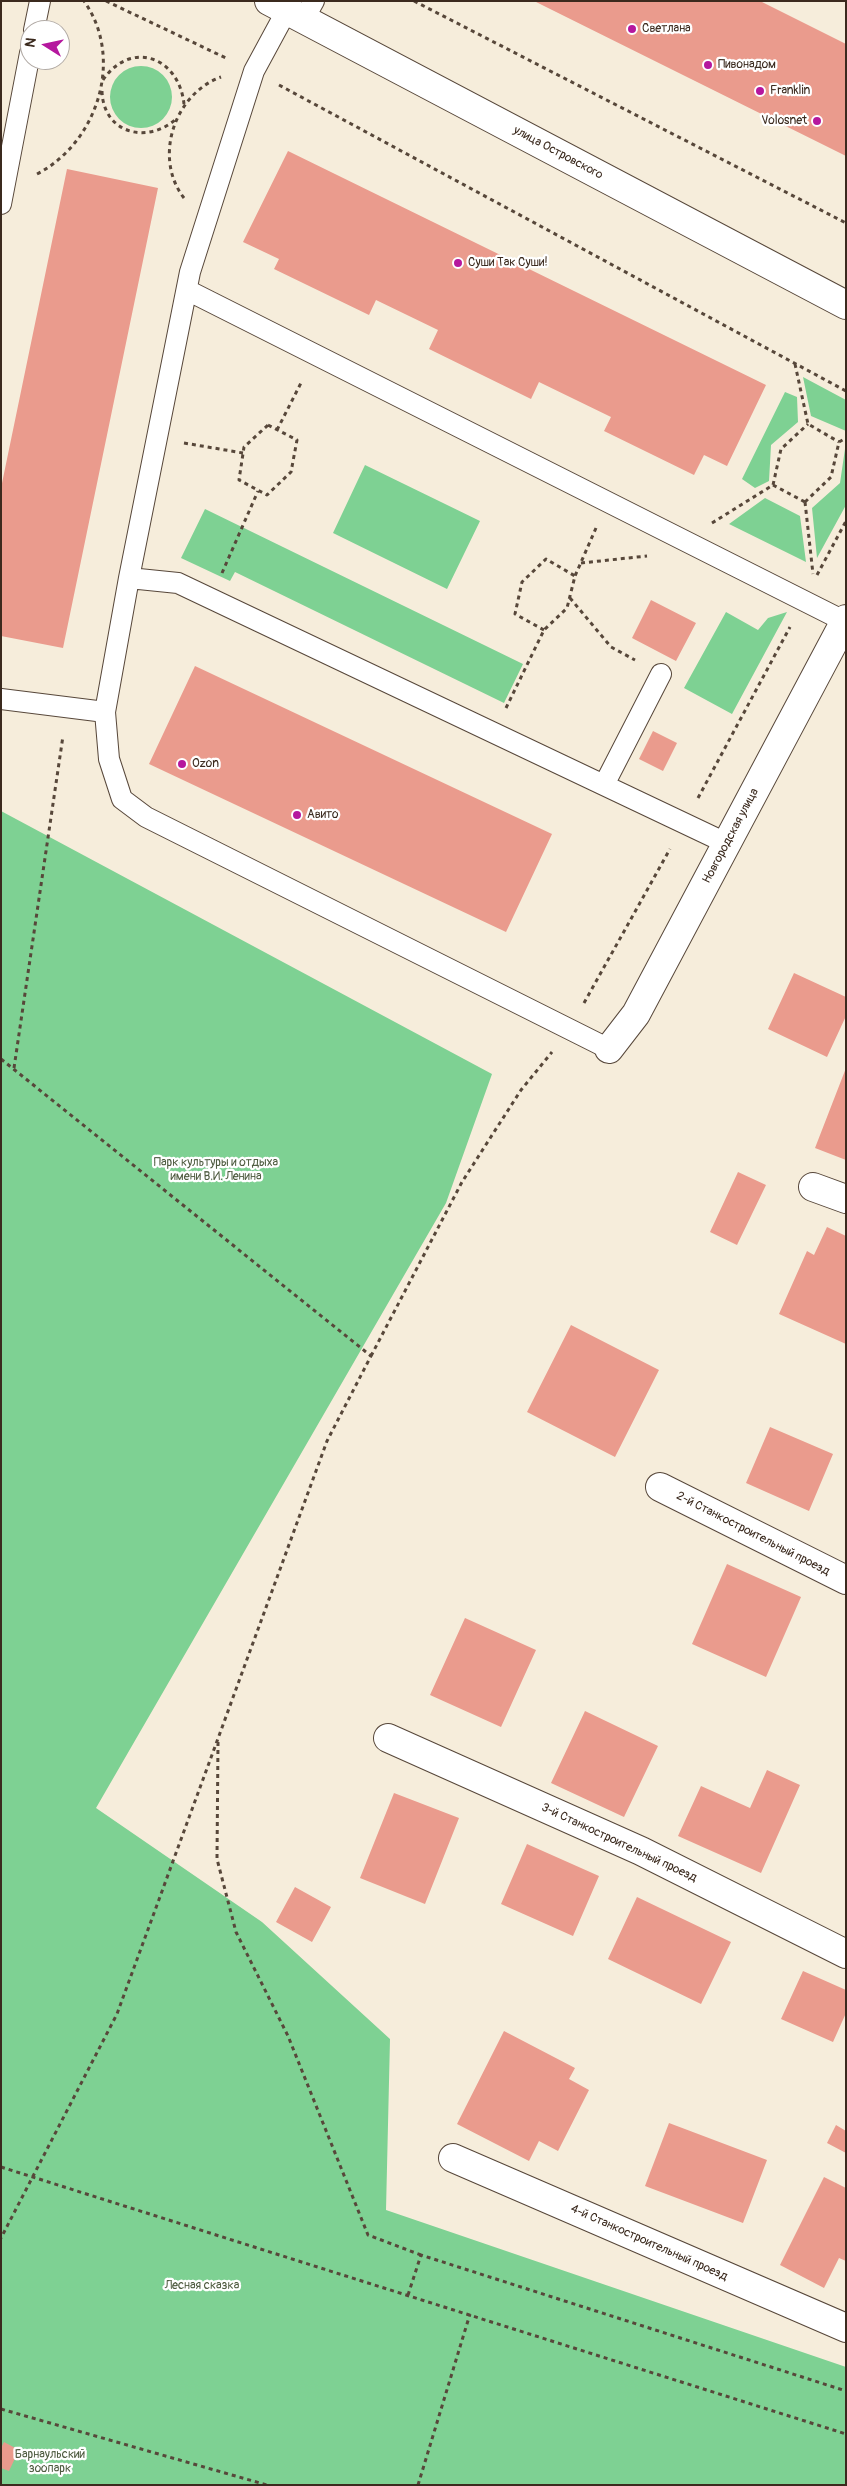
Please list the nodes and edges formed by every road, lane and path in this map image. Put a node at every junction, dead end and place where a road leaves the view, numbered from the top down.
1 (40, 1) edge
2 (84, 1) edge
3 (106, 1) edge
4 (414, 1) edge
5 (294, 8) edge
6 (36, 20) edge
7 (27, 70) edge
8 (254, 71) junction
9 (103, 80) junction
10 (101, 88) junction
11 (184, 105) junction
12 (176, 120) junction
13 (3, 196) edge
14 (207, 222) junction
15 (846, 223) edge
16 (187, 290) junction
17 (846, 305) edge
18 (315, 355) junction
19 (795, 363) junction
20 (846, 390) edge
21 (808, 424) junction
22 (277, 430) junction
23 (846, 438) edge
24 (157, 439) junction
25 (839, 442) junction
26 (243, 453) junction
27 (773, 485) junction
28 (258, 491) junction
29 (607, 501) junction
30 (805, 502) junction
31 (846, 521) edge
32 (684, 540) junction
33 (581, 563) junction
34 (575, 576) junction
35 (129, 578) junction
36 (211, 598) junction
37 (570, 598) junction
38 (804, 600) junction
39 (845, 620) edge
40 (544, 630) junction
41 (661, 674) joint
42 (1, 698) edge
43 (67, 707) junction
44 (105, 712) junction
45 (494, 733) junction
46 (604, 785) junction
47 (685, 824) junction
48 (728, 844) junction
49 (570, 1028) junction
50 (609, 1049) joint
51 (1, 1059) edge
52 (14, 1069) junction
53 (813, 1187) dead end
54 (846, 1199) edge
55 (371, 1356) junction
56 (660, 1487) dead end
57 (846, 1580) edge
58 (388, 1738) dead end
59 (218, 1740) junction
60 (846, 1954) edge
61 (453, 2158) dead end
62 (1, 2167) edge
63 (33, 2176) junction
64 (1, 2238) edge
65 (421, 2255) junction
66 (408, 2294) junction
67 (470, 2314) junction
68 (846, 2328) edge
69 (846, 2391) edge
70 (1, 2409) edge
71 (846, 2434) edge
72 (267, 2485) edge
73 (418, 2485) edge

1 - 6 lane
2 - 9 path
3 - 8 path
4 - 15 path
5 - 8 lane
5 - 17 street, улица Островского
7 - 13 lane
8 - 11 path
8 - 14 lane
8 - 19 path
9 - 10 path
9 - 11 path
10 - 12 path
10 - 13 path
11 - 12 path
12 - 14 path
14 - 16 lane
16 - 18 lane
16 - 24 lane
18 - 22 path
18 - 29 lane
19 - 20 path
19 - 21 path
21 - 25 path
21 - 27 path
22 - 26 path
22 - 28 path
23 - 25 path
24 - 26 path
24 - 35 lane
25 - 30 path
26 - 28 path
27 - 30 path
27 - 32 path
28 - 36 path
29 - 32 lane
29 - 33 path
30 - 31 path
32 - 33 path
32 - 38 lane
33 - 34 path
34 - 37 path
34 - 40 path
35 - 36 lane
35 - 44 lane
36 - 45 lane
37 - 40 path
37 - 41 path
38 - 39 lane
38 - 47 path
39 - 48 street, Новгородская улица
40 - 45 path
41 - 46 lane
42 - 43 lane
43 - 44 lane
43 - 52 path
44 - 49 lane
45 - 46 lane
46 - 47 lane
47 - 48 lane
47 - 49 path
48 - 50 street, Новгородская улица
49 - 50 lane
49 - 55 path
51 - 52 path
52 - 55 path
53 - 54 street
55 - 59 path
56 - 57 street, 2-й Станкостроительный проезд
58 - 60 street, 3-й Станкостроительный проезд
59 - 63 path
59 - 65 path
61 - 68 street, 4-й Станкостроительный проезд
62 - 63 path
63 - 64 path
63 - 66 path
65 - 66 path
65 - 69 path
66 - 67 path
67 - 71 path
67 - 73 path
70 - 72 path

